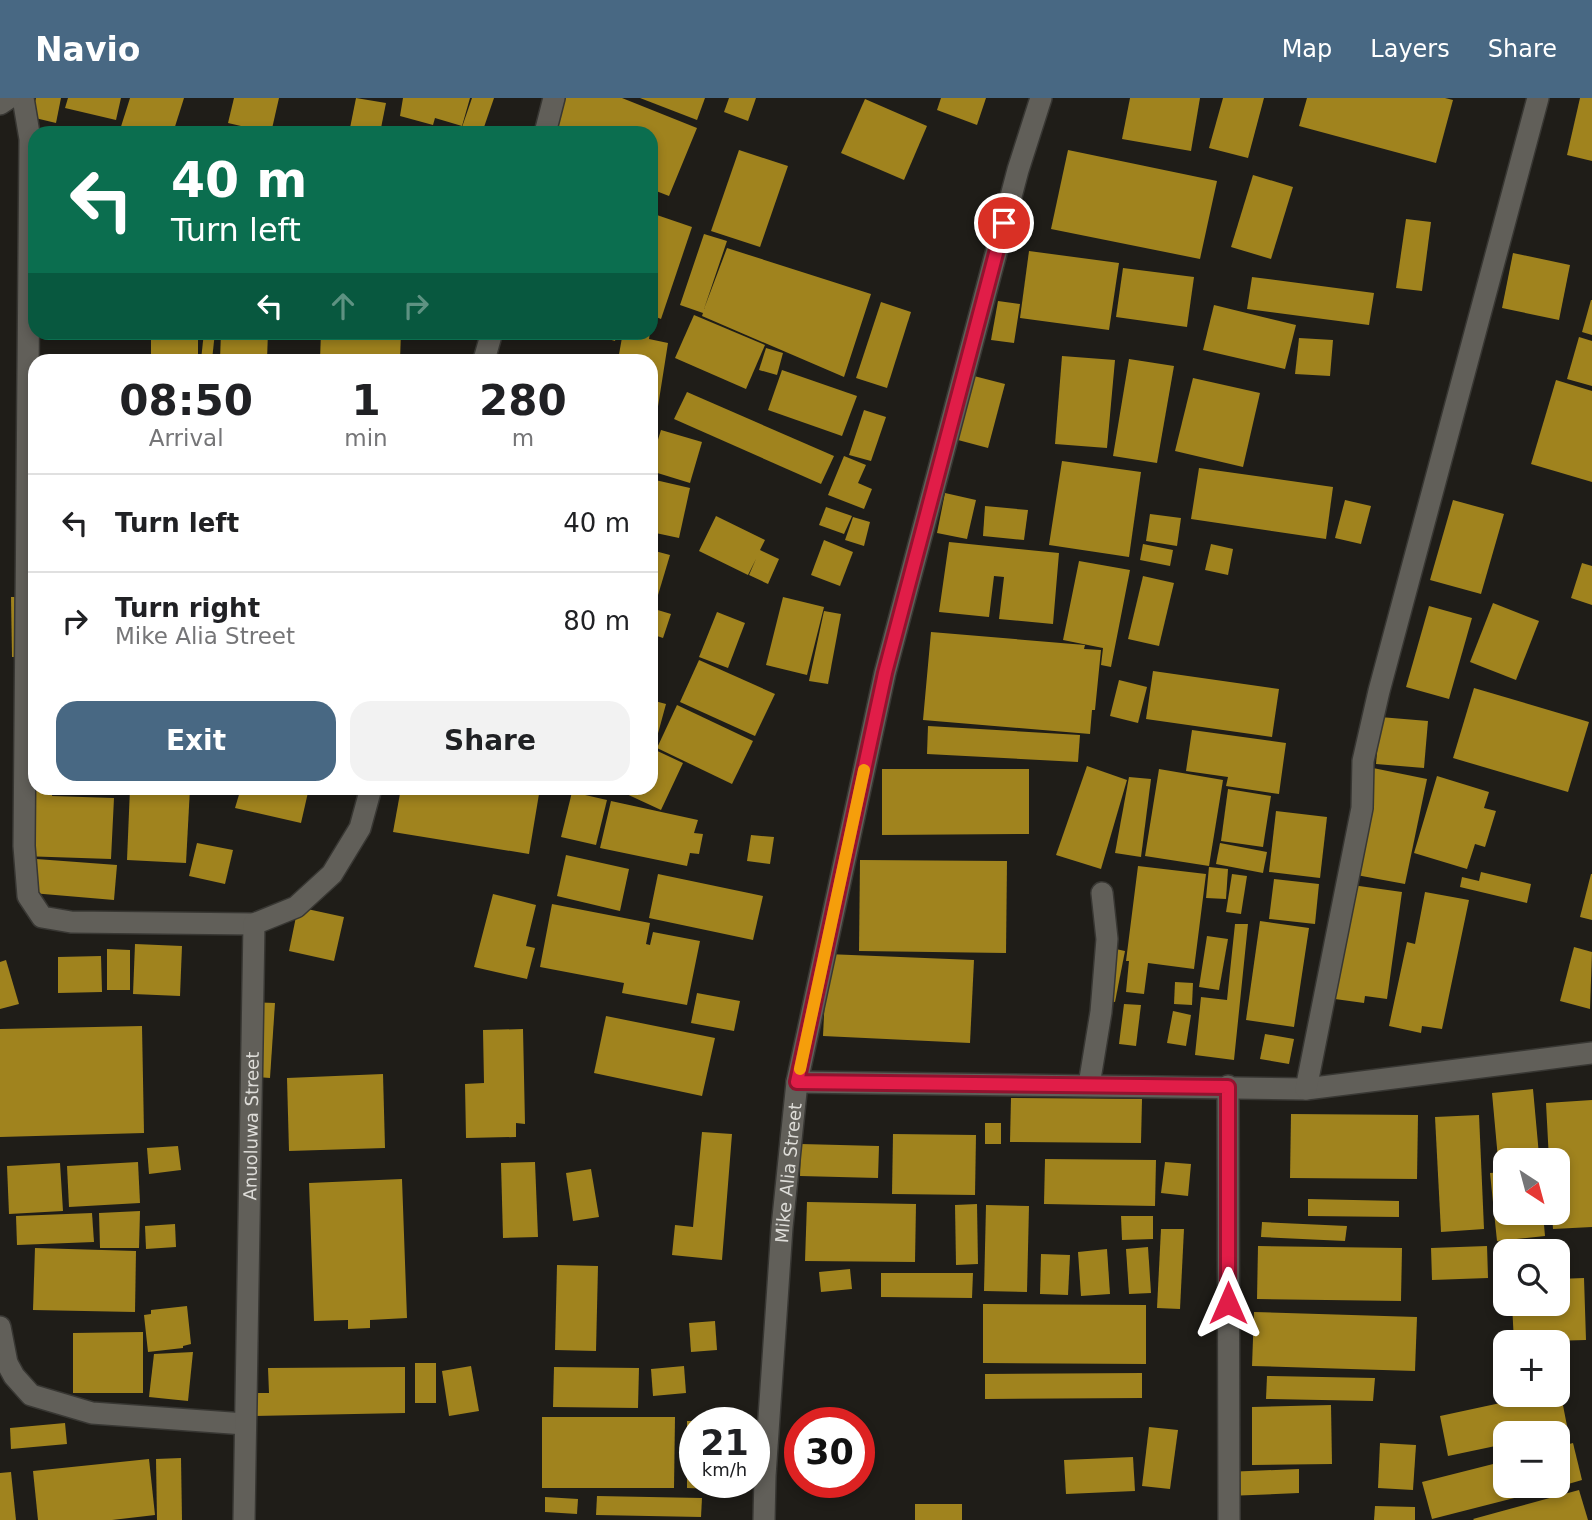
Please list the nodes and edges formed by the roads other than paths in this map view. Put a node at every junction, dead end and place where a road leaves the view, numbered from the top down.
1 (9, 98) edge
2 (23, 98) edge
3 (554, 98) edge
4 (1041, 98) edge
5 (1538, 98) edge
6 (0, 104) edge
7 (547, 126) edge
8 (28, 127) edge
9 (28, 375) edge
10 (369, 795) edge
11 (1101, 893) dead end
12 (254, 924) junction
13 (1592, 1053) edge
14 (797, 1082) junction
15 (1089, 1086) junction
16 (1228, 1087) junction
17 (1306, 1089) junction
18 (0, 1327) edge
19 (245, 1424) junction
20 (244, 1520) edge
21 (765, 1520) edge
22 (1229, 1520) edge

1 - 6 street
2 - 8 street
3 - 7 street
4 - 14 street, Mike Alia Street
5 - 17 street
9 - 12 street
10 - 12 street
11 - 15 street
12 - 19 street, Anuoluwa Street
13 - 17 street
14 - 15 street
14 - 21 street, Mike Alia Street
15 - 16 street
16 - 17 street
16 - 22 street
18 - 19 street
19 - 20 street, Anuoluwa Street

